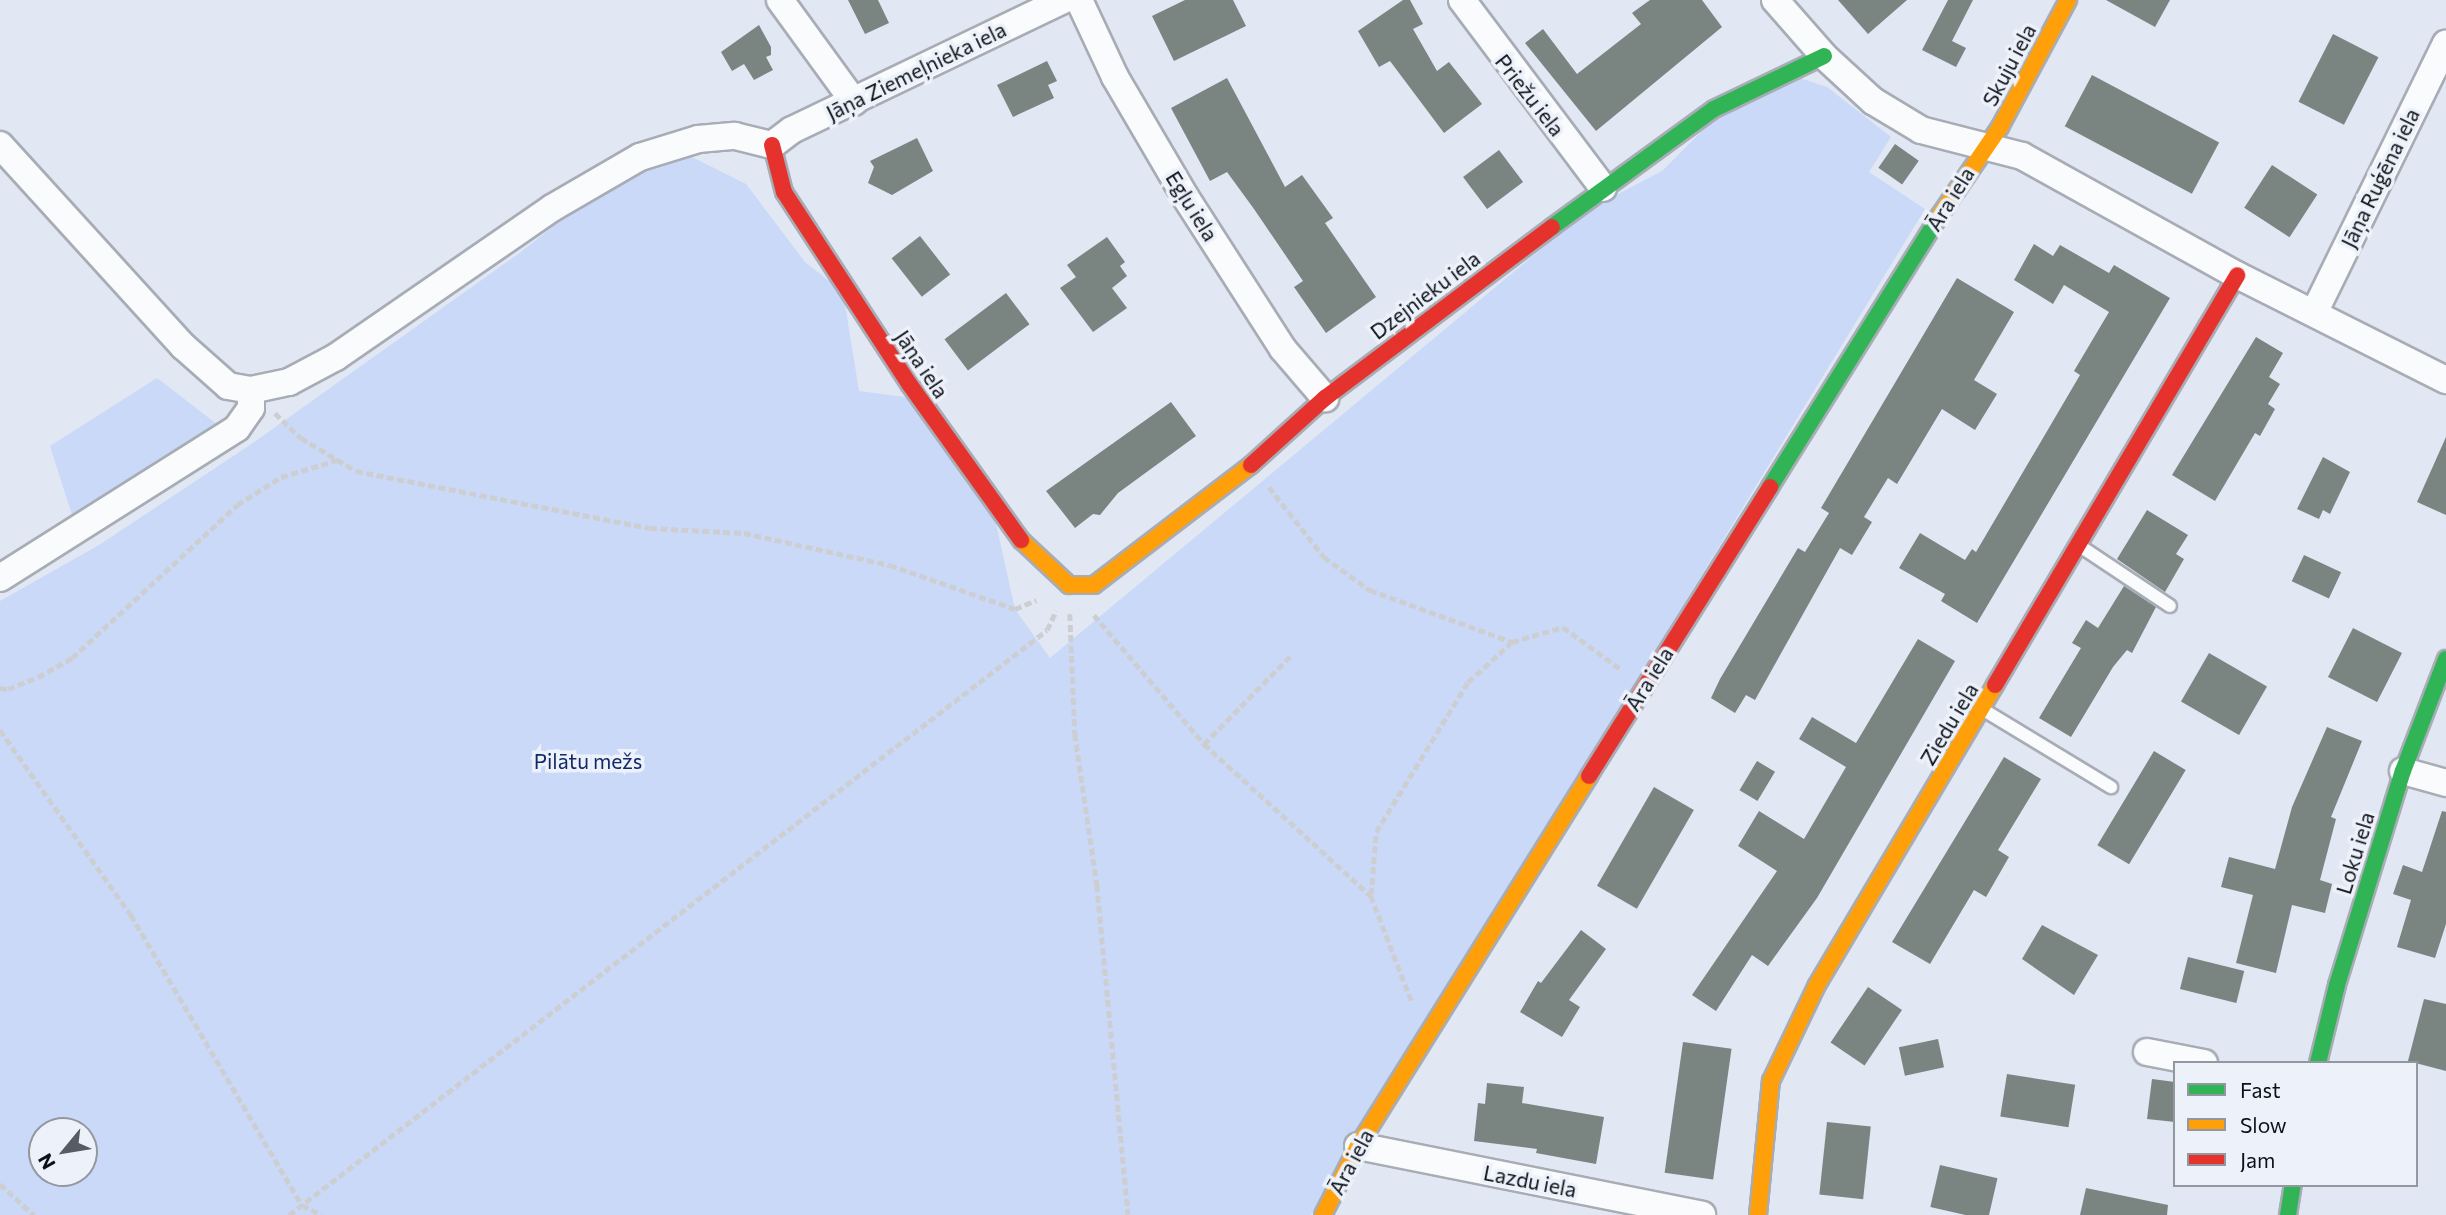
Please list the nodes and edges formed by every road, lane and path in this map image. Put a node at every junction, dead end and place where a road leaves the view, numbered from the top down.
1 (780, 0) edge
2 (1063, 0) edge
3 (1079, 0) edge
4 (1462, 0) edge
5 (1774, 0) edge
6 (2068, 0) edge
7 (2446, 44) edge
8 (1824, 56) junction
9 (854, 102) junction
10 (0, 145) edge
11 (772, 145) junction
12 (1982, 148) junction
13 (1603, 188) junction
14 (2237, 275) junction
15 (2314, 313) junction
16 (2446, 380) edge
17 (251, 390) junction
18 (1325, 398) junction
19 (337, 460) junction
20 (1251, 465) junction
21 (2079, 545) junction
22 (0, 578) edge
23 (1069, 585) junction
24 (2170, 606) dead end
25 (1511, 642) junction
26 (1292, 654) dead end
27 (2446, 659) edge
28 (1645, 686) junction
29 (0, 688) edge
30 (1982, 709) junction
31 (0, 730) edge
32 (1204, 744) junction
33 (2403, 771) junction
34 (2446, 783) edge
35 (2111, 787) dead end
36 (1371, 896) junction
37 (1428, 1033) junction
38 (2147, 1052) dead end
39 (2194, 1061) edge
40 (2318, 1061) edge
41 (1358, 1146) junction
42 (0, 1184) edge
43 (2293, 1187) edge
44 (302, 1205) junction
45 (34, 1215) edge
46 (289, 1215) edge
47 (322, 1215) edge
48 (1128, 1215) edge
49 (1323, 1215) edge
50 (1702, 1215) edge
51 (1758, 1215) edge
52 (2288, 1215) edge

1 - 9 street
2 - 9 street, Jāņa Ziemeļnieka iela
3 - 18 street, Egļu iela
4 - 13 street, Priežu iela
5 - 8 street, Āra iela
6 - 12 street, Skuju iela
7 - 15 street, Jāņa Ruģēna iela
8 - 12 street, Āra iela
8 - 13 street, Dzejnieku iela
9 - 11 street, Jāņa Ziemeļnieka iela
10 - 17 street
11 - 17 street
11 - 23 street, Jāņa iela
12 - 14 street, Āra iela
12 - 28 street, Āra iela
13 - 18 street, Dzejnieku iela
14 - 15 street, Āra iela
14 - 21 street, Ziedu iela
15 - 16 street, Āra iela
17 - 19 path
17 - 22 street
18 - 20 street, Dzejnieku iela
19 - 23 path
19 - 29 path
20 - 23 street, Dzejnieku iela
20 - 25 path
21 - 24 lane
21 - 30 street, Ziedu iela
23 - 32 path
23 - 44 path
23 - 48 path
25 - 28 path
25 - 36 path
26 - 32 path
27 - 33 street, Loku iela
28 - 37 street, Āra iela
30 - 35 lane
30 - 51 street, Ziedu iela
31 - 44 path
32 - 36 path
33 - 34 street
33 - 40 street, Loku iela
36 - 37 path
37 - 41 street, Āra iela
38 - 39 street
41 - 49 street, Āra iela
41 - 50 street, Lazdu iela
42 - 45 path
43 - 52 street
44 - 46 path
44 - 47 path

